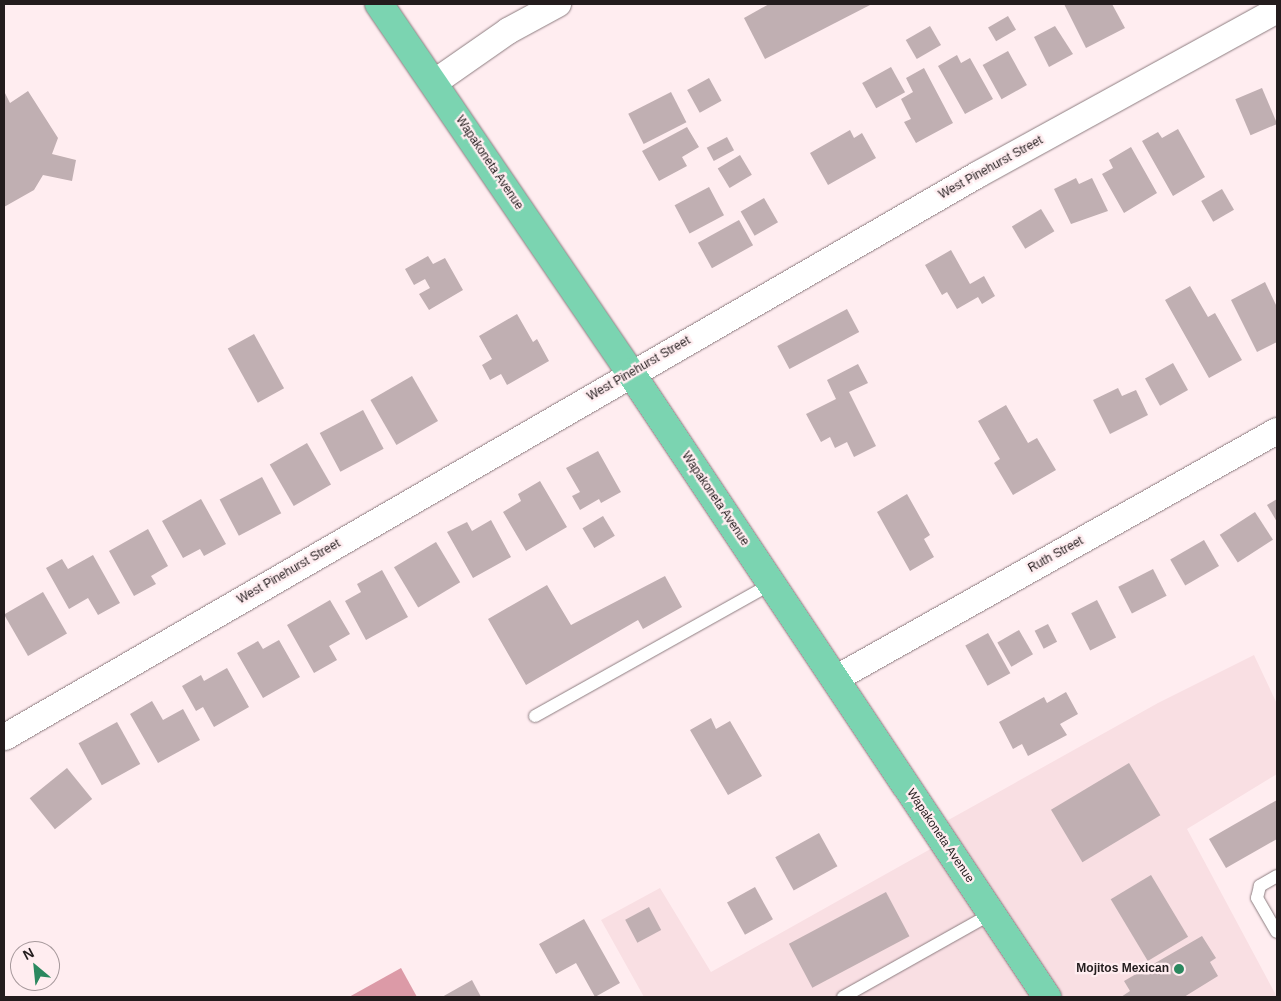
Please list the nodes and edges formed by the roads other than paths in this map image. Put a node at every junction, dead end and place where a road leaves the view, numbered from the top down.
1 (380, 4) edge
2 (558, 4) edge
3 (1277, 10) edge
4 (434, 82) junction
5 (631, 373) junction
6 (1277, 432) edge
7 (772, 584) junction
8 (835, 679) junction
9 (535, 716) dead end
10 (5, 737) dead end
11 (1277, 876) edge
12 (991, 914) junction
13 (1277, 932) edge
14 (843, 997) edge
15 (1047, 997) edge

1 - 4 main road, Wapakoneta Avenue
2 - 4 street
3 - 5 street, West Pinehurst Street
4 - 5 main road, Wapakoneta Avenue
5 - 7 main road, Wapakoneta Avenue
5 - 10 street, West Pinehurst Street
6 - 8 street, Ruth Street
7 - 8 main road, Wapakoneta Avenue
7 - 9 lane
8 - 12 main road, Wapakoneta Avenue
11 - 13 lane
12 - 14 lane
12 - 15 main road, Wapakoneta Avenue

